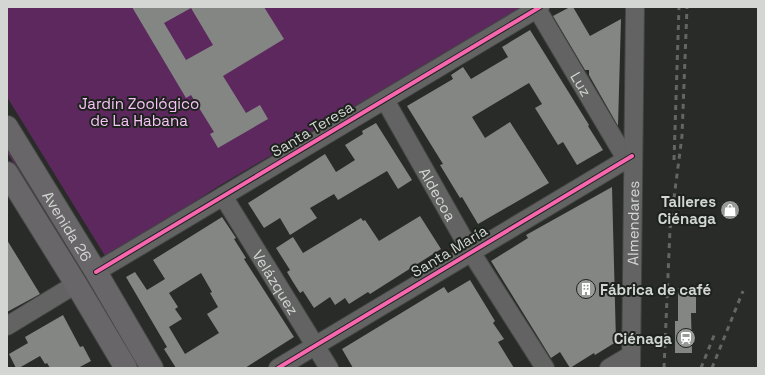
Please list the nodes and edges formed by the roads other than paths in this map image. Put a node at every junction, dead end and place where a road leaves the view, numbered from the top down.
1 (635, 7) edge
2 (539, 8) edge
3 (385, 100) junction
4 (7, 126) edge
5 (629, 157) junction
6 (7, 173) edge
7 (223, 196) junction
8 (471, 252) junction
9 (96, 272) junction
10 (76, 284) junction
11 (7, 326) edge
12 (316, 345) junction
13 (631, 361) edge
14 (126, 368) edge
15 (152, 368) edge
16 (278, 368) edge
17 (329, 368) edge
18 (545, 368) edge
19 (609, 368) edge

1 - 5 street, Almendares
2 - 3 street, Santa Teresa
2 - 5 street, Luz
3 - 7 street, Santa Teresa
3 - 8 street, Aldecoa
4 - 9 main road, Avenida 26
5 - 8 street, Santa María
5 - 13 street, Almendares
6 - 10 main road, Avenida 26
7 - 9 street, Santa Teresa
7 - 12 street, Velázquez
8 - 12 street, Santa María
8 - 18 street, Aldecoa
9 - 15 main road, Avenida 26
10 - 11 street
10 - 14 main road, Avenida 26
12 - 16 street, Santa María
12 - 17 street, Velázquez
13 - 19 street

